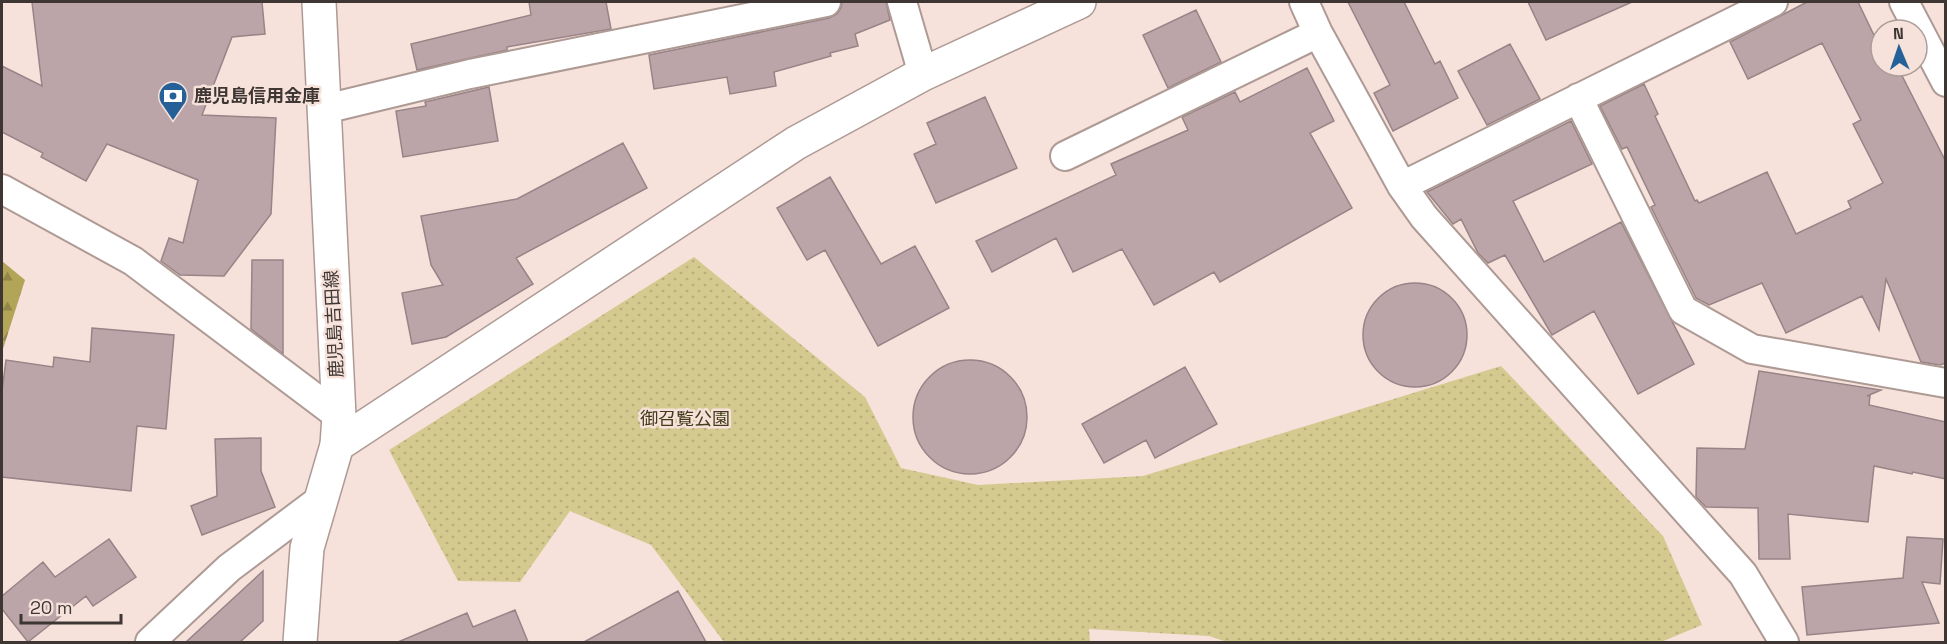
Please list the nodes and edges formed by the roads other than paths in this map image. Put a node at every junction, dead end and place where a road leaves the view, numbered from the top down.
1 (319, 2) edge
2 (826, 2) edge
3 (902, 2) edge
4 (1079, 2) edge
5 (1304, 2) edge
6 (1773, 2) edge
7 (1904, 2) edge
8 (1318, 33) junction
9 (923, 74) junction
10 (1946, 82) edge
11 (1578, 98) junction
12 (325, 109) junction
13 (1065, 156) dead end
14 (1402, 186) junction
15 (2, 189) edge
16 (1946, 383) edge
17 (338, 430) junction
18 (321, 498) junction
19 (150, 642) edge
20 (300, 642) edge
21 (1784, 642) edge

1 - 12 street, 鹿児島吉田線
2 - 12 street
3 - 9 street
4 - 9 street
5 - 8 street
6 - 11 street
7 - 10 street
8 - 13 street
8 - 14 street
9 - 17 street
11 - 14 street
11 - 16 street
12 - 17 street, 鹿児島吉田線
14 - 21 street
15 - 17 street
17 - 18 street, 鹿児島吉田線
18 - 19 street
18 - 20 street, 鹿児島吉田線

